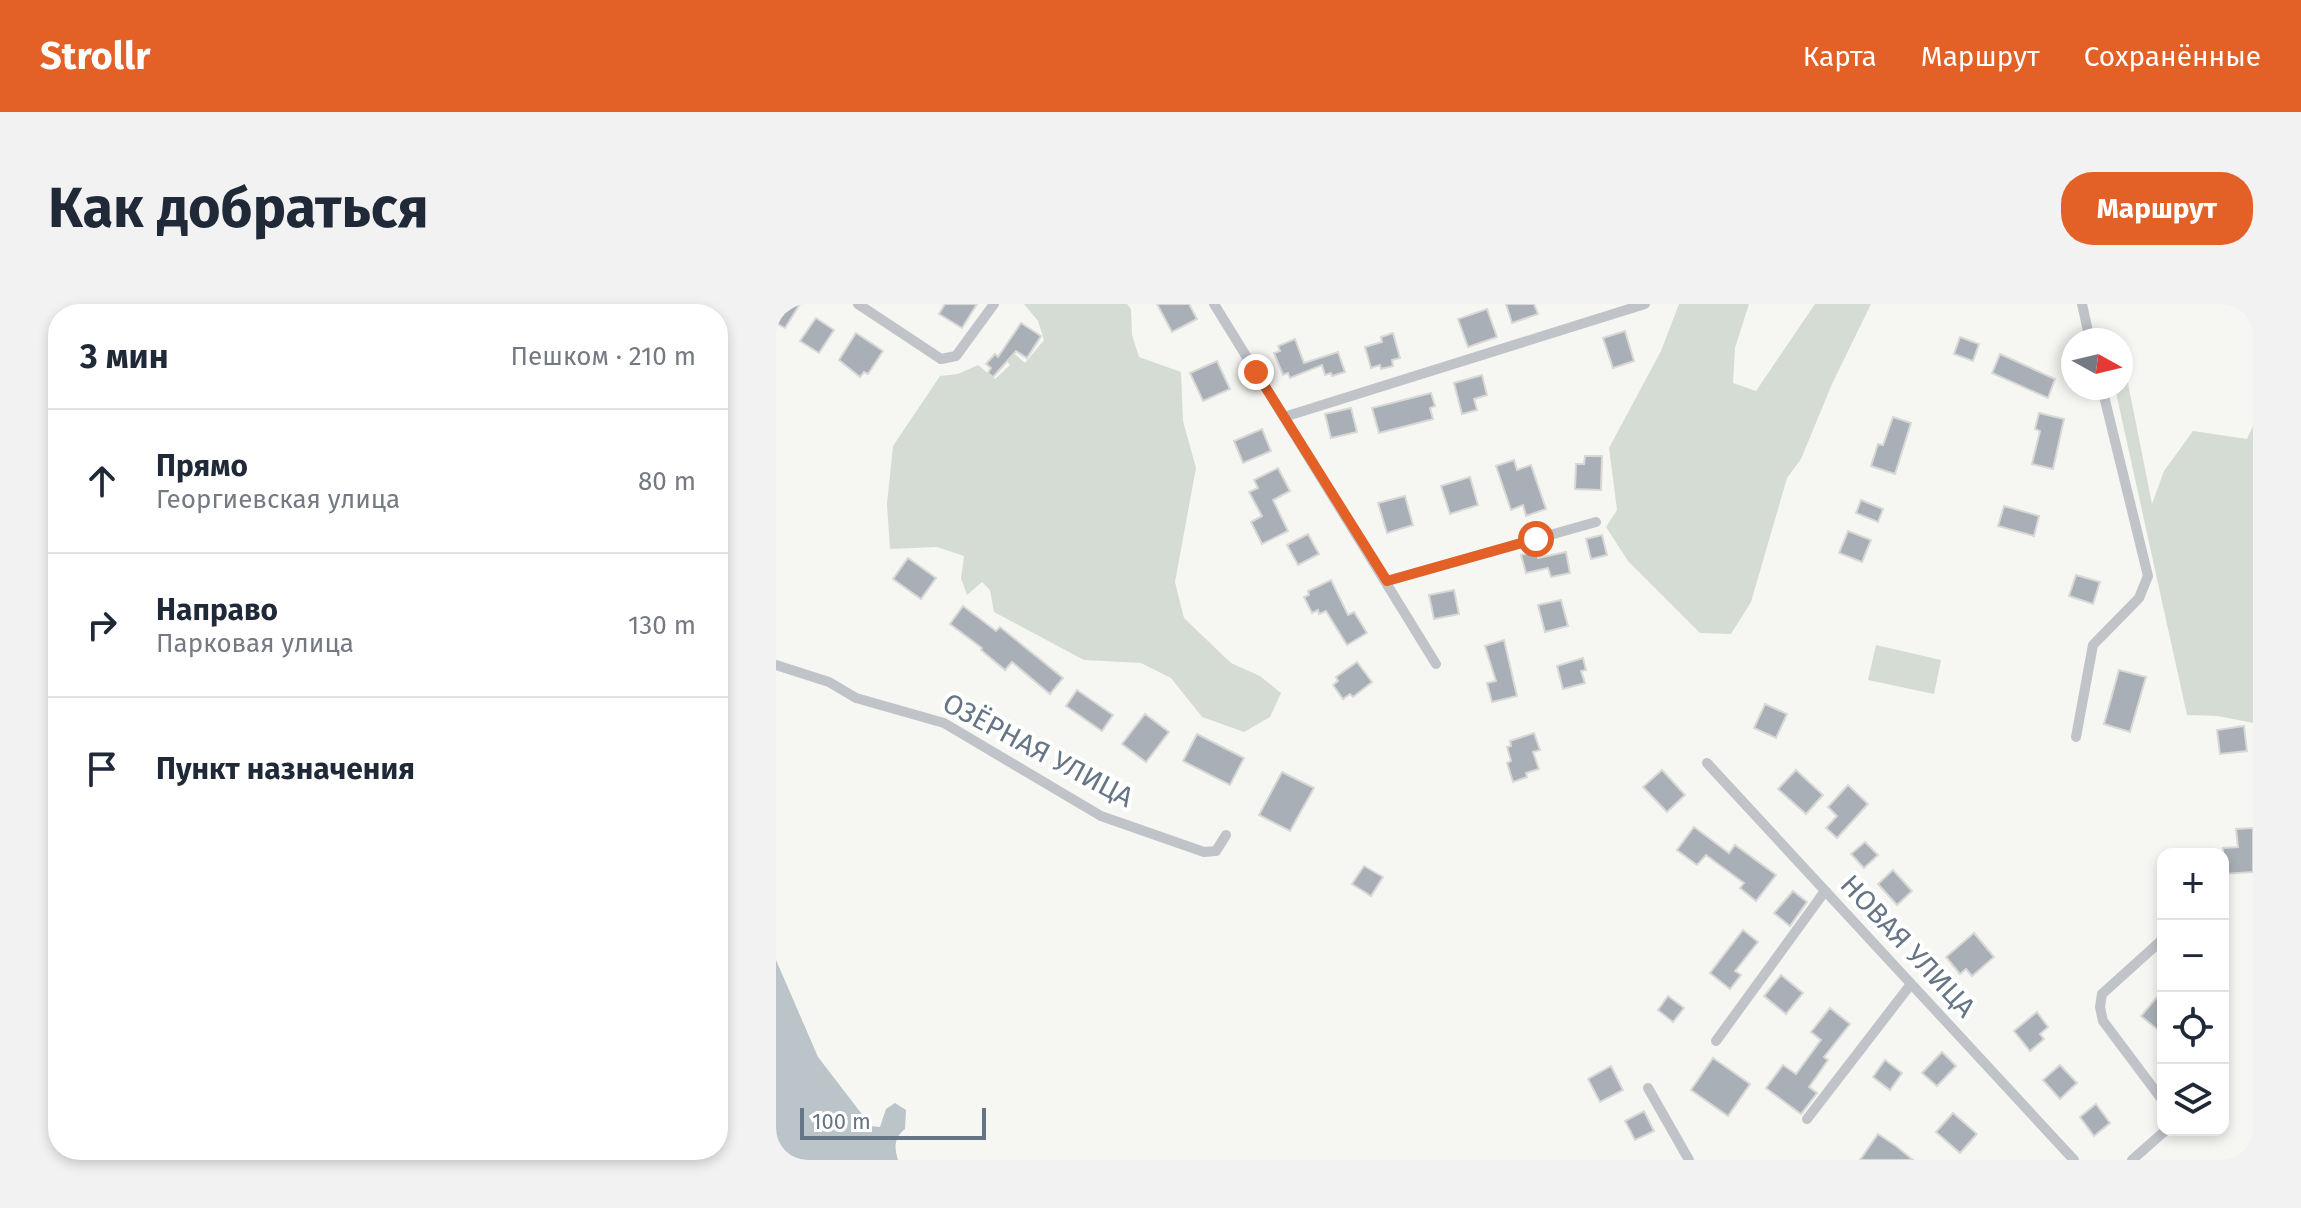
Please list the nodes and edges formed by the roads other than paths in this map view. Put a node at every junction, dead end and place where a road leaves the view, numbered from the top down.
1 (858, 304) edge
2 (994, 304) edge
3 (1214, 304) edge
4 (1645, 304) edge
5 (2082, 304) edge
6 (2087, 328) edge
7 (2105, 400) edge
8 (1284, 417) junction
9 (1596, 522) dead end
10 (1387, 581) junction
11 (1436, 664) dead end
12 (776, 665) edge
13 (2076, 737) dead end
14 (1707, 763) dead end
15 (1226, 835) dead end
16 (1825, 891) junction
17 (2157, 944) edge
18 (1911, 984) junction
19 (1716, 1041) dead end
20 (1648, 1088) dead end
21 (2157, 1093) edge
22 (1807, 1119) dead end
23 (2159, 1136) edge
24 (1689, 1160) edge
25 (2074, 1160) edge
26 (2132, 1160) edge

1 - 2 street
3 - 8 street
4 - 8 street
5 - 6 street
7 - 13 street
8 - 10 street
9 - 10 street
10 - 11 street
12 - 15 street, ОЗЁРНАЯ УЛИЦА
14 - 16 street, НОВАЯ УЛИЦА
16 - 18 street, НОВАЯ УЛИЦА
16 - 19 street
17 - 21 street
18 - 22 street
18 - 25 street, НОВАЯ УЛИЦА
20 - 24 street
23 - 26 street

